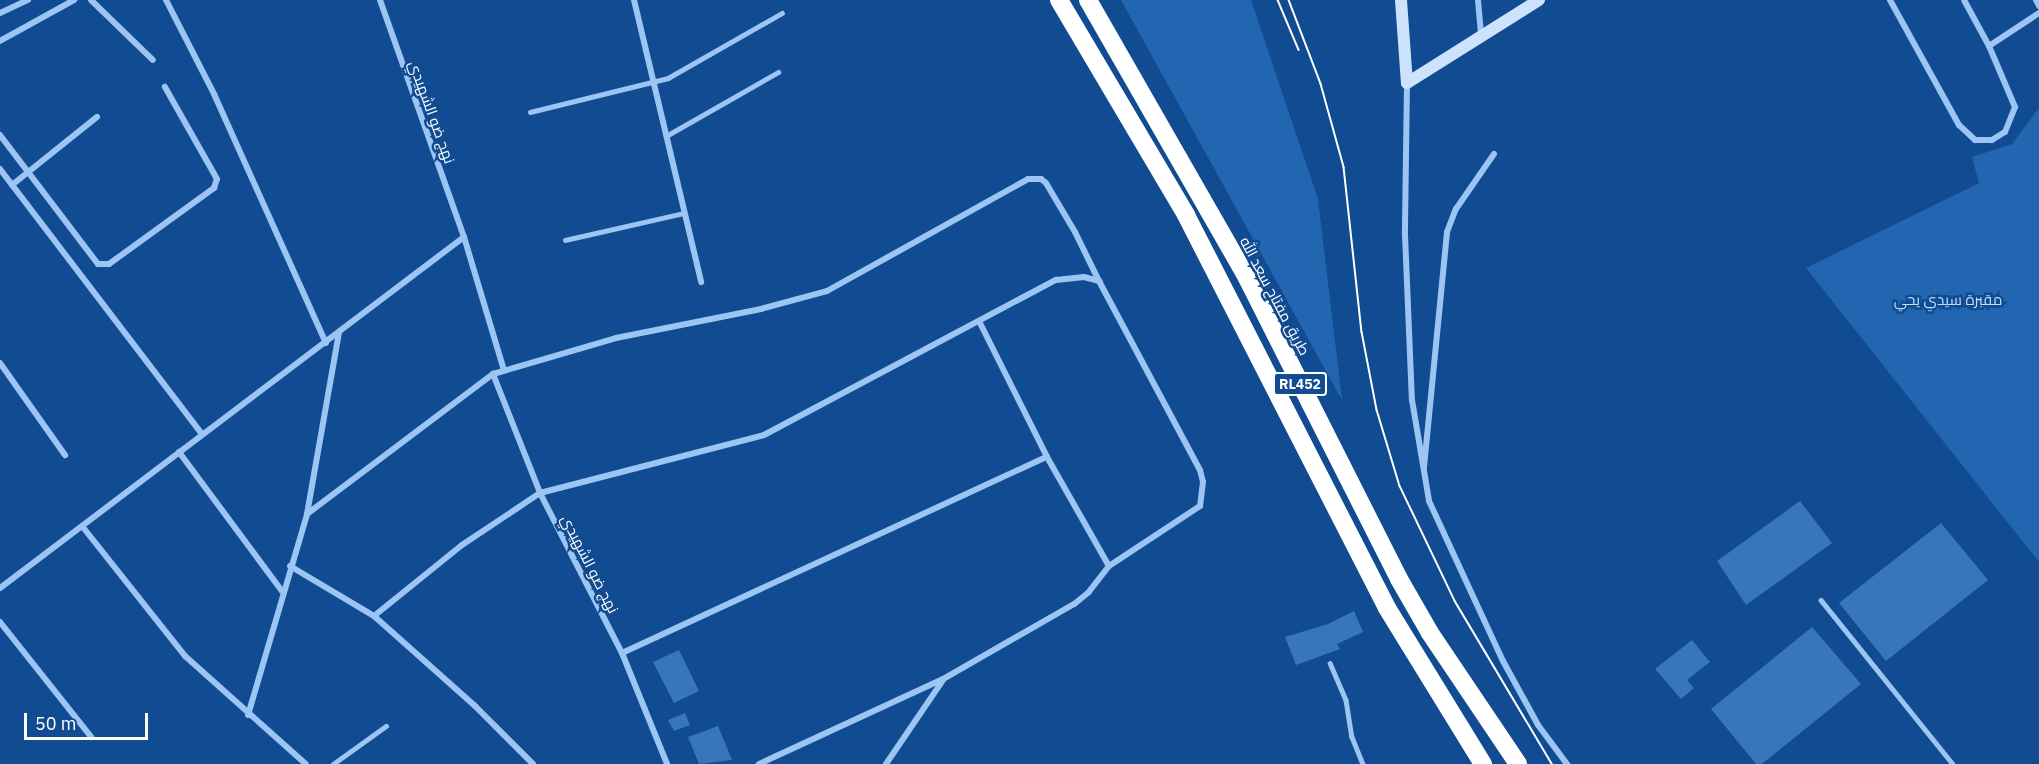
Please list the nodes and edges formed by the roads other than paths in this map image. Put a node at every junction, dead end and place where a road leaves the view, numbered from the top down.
1 (28, 0) edge
2 (74, 0) edge
3 (91, 0) edge
4 (166, 0) edge
5 (380, 0) edge
6 (634, 0) edge
7 (1059, 0) edge
8 (1088, 0) edge
9 (1401, 0) edge
10 (1478, 0) edge
11 (1539, 0) edge
12 (1890, 0) edge
13 (1964, 0) edge
14 (2036, 0) edge
15 (2039, 6) edge
16 (0, 13) edge
17 (782, 13) dead end
18 (2039, 13) edge
19 (1481, 36) junction
20 (0, 41) edge
21 (1989, 46) junction
22 (153, 60) dead end
23 (778, 72) dead end
24 (653, 81) junction
25 (1407, 83) junction
26 (165, 87) dead end
27 (530, 112) dead end
28 (97, 117) dead end
29 (0, 135) edge
30 (666, 136) junction
31 (1494, 154) dead end
32 (0, 169) edge
33 (29, 172) junction
34 (12, 185) junction
35 (684, 213) junction
36 (464, 237) junction
37 (565, 240) dead end
38 (1099, 281) junction
39 (701, 282) dead end
40 (979, 321) junction
41 (340, 332) junction
42 (326, 343) junction
43 (0, 363) edge
44 (504, 370) junction
45 (493, 375) junction
46 (202, 434) junction
47 (179, 452) junction
48 (65, 455) dead end
49 (1047, 457) junction
50 (1424, 477) junction
51 (540, 492) junction
52 (307, 514) junction
53 (82, 526) junction
54 (290, 566) junction
55 (1108, 566) junction
56 (0, 588) edge
57 (282, 591) junction
58 (1821, 600) dead end
59 (374, 616) junction
60 (0, 622) edge
61 (622, 653) junction
62 (1330, 663) dead end
63 (943, 679) junction
64 (248, 715) junction
65 (386, 726) dead end
66 (91, 737) dead end
67 (306, 764) edge
68 (333, 764) edge
69 (533, 764) edge
70 (667, 764) edge
71 (759, 764) edge
72 (886, 764) edge
73 (1363, 764) edge
74 (1483, 764) edge
75 (1518, 764) edge
76 (1567, 764) edge
77 (1953, 764) edge

1 - 16 street
2 - 20 street
3 - 22 street
4 - 42 street
5 - 36 street, نهج ضو الشهيدي
6 - 24 street
7 - 74 highway, RL452
8 - 75 highway, طريق مفتاح سعد الله / RL452
9 - 25 street
10 - 19 street
11 - 19 street
12 - 21 street
13 - 21 street
14 - 15 street
17 - 24 lane
18 - 21 street
19 - 25 street
23 - 30 lane
24 - 27 lane
24 - 30 street
25 - 50 street
26 - 33 street
28 - 33 street
29 - 33 street
30 - 35 street
31 - 50 street
32 - 34 street
33 - 34 street
34 - 46 street
35 - 37 lane
35 - 39 street
36 - 41 street
36 - 44 street, نهج ضو الشهيدي
38 - 40 street
38 - 44 street
38 - 55 street
40 - 49 street
40 - 51 street
41 - 42 street
41 - 52 street
42 - 46 street
43 - 48 street
44 - 45 street
45 - 51 street, نهج ضو الشهيدي
45 - 52 street
46 - 47 street
47 - 53 street
47 - 57 street
49 - 55 street
49 - 61 street
50 - 76 street
51 - 59 street
51 - 61 street, نهج ضو الشهيدي
52 - 54 street
53 - 56 street
53 - 64 street
54 - 57 street
54 - 59 street
55 - 63 street
57 - 64 street
58 - 77 lane
59 - 69 street
60 - 66 street
61 - 70 street, نهج ضو الشهيدي
62 - 73 lane
63 - 71 street
63 - 72 street
64 - 67 street
65 - 68 lane

